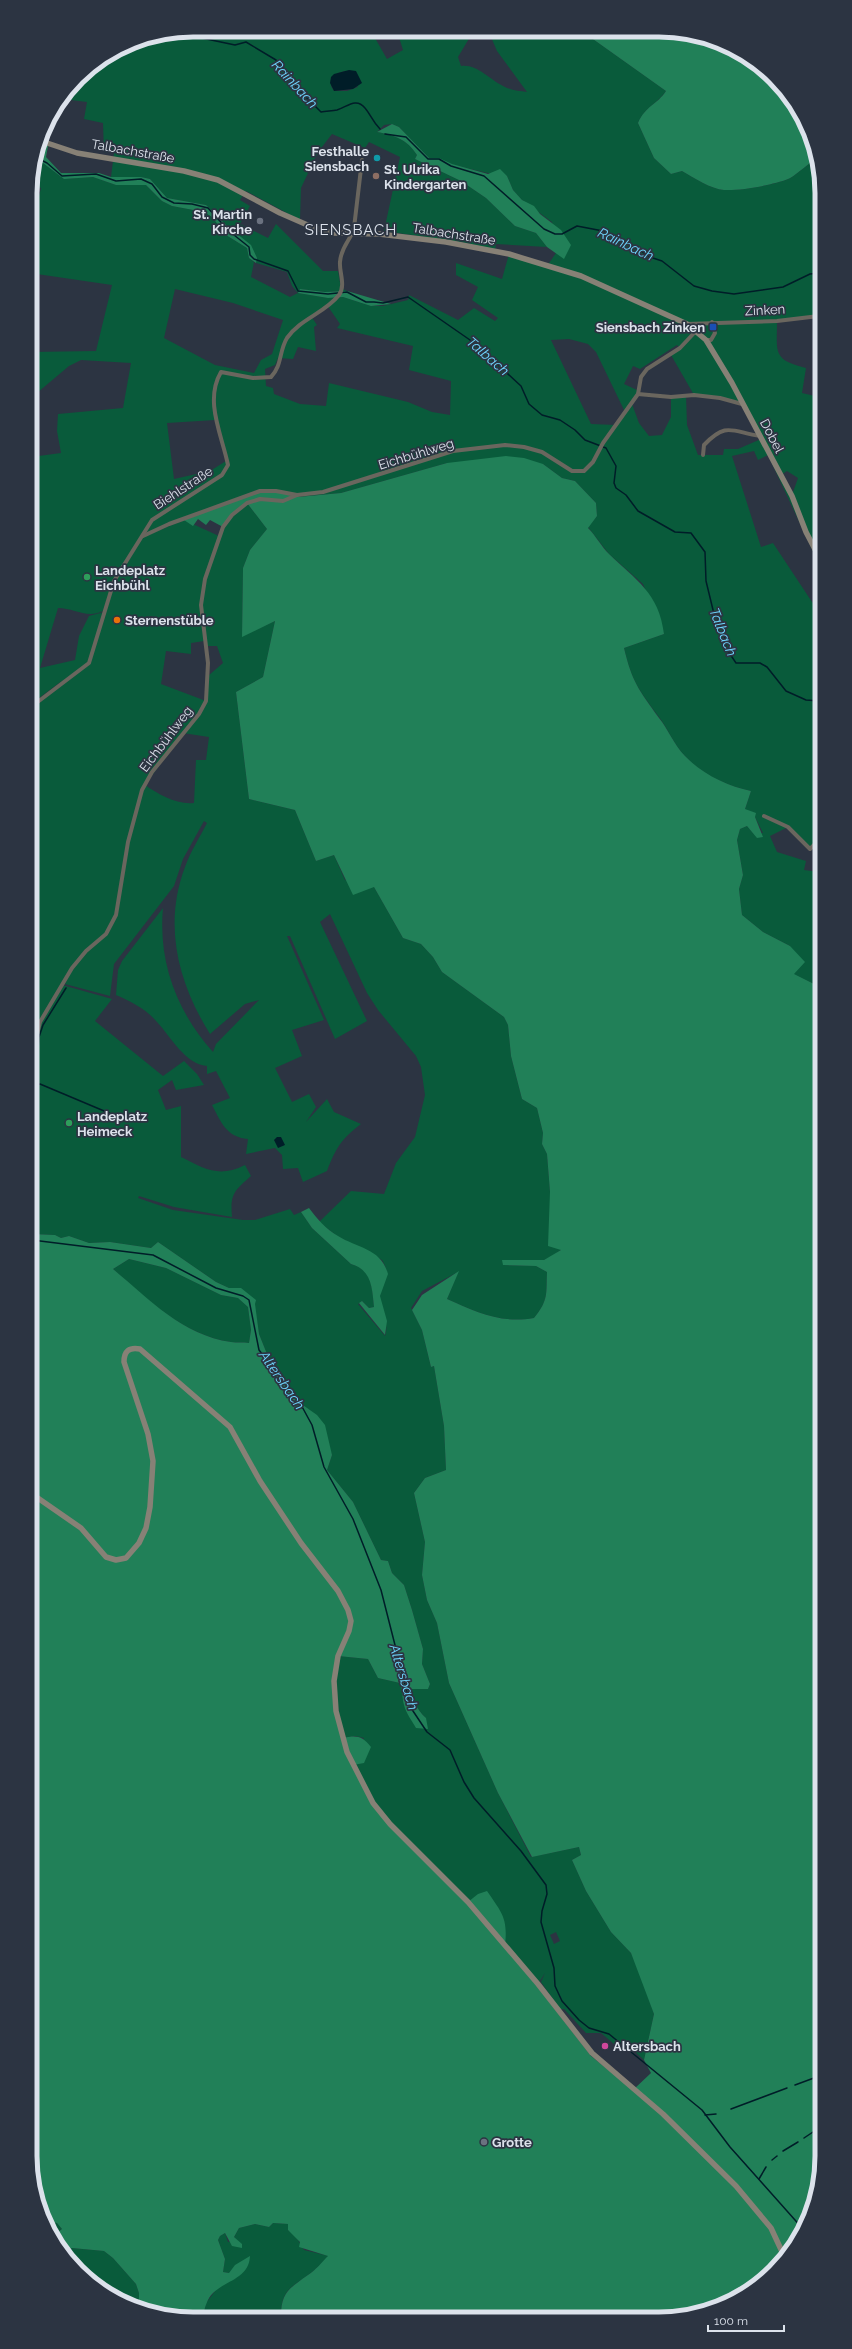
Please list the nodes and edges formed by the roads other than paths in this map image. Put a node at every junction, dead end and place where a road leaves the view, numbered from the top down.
1 (45, 142) edge
2 (362, 160) dead end
3 (353, 234) junction
4 (815, 316) edge
5 (712, 322) junction
6 (687, 324) junction
7 (695, 332) junction
8 (706, 340) junction
9 (638, 394) junction
10 (742, 404) junction
11 (760, 436) junction
12 (703, 455) dead end
13 (282, 492) junction
14 (297, 495) junction
15 (282, 501) junction
16 (142, 536) junction
17 (815, 549) edge
18 (37, 702) edge
19 (764, 816) dead end
20 (815, 844) edge
21 (37, 1034) edge
22 (37, 1497) edge
23 (783, 2251) edge

1 - 3 street, Talbachstraße
2 - 3 street
3 - 6 street, Talbachstraße
3 - 16 street, Biehlstraße
4 - 5 street, Zinken
5 - 6 street, Zinken
5 - 8 street
6 - 7 street, Talbachstraße
7 - 8 street, Dobel
7 - 9 street, Eichbühlweg
8 - 10 street, Dobel
9 - 10 street
9 - 14 street, Eichbühlweg
10 - 11 street, Dobel
11 - 12 street
11 - 17 street, Dobel
13 - 14 street, Biehlstraße
13 - 15 street
13 - 16 street, Biehlstraße
14 - 15 street, Eichbühlweg
15 - 21 street, Eichbühlweg
16 - 18 street, Biehlstraße
19 - 20 street
22 - 23 street

